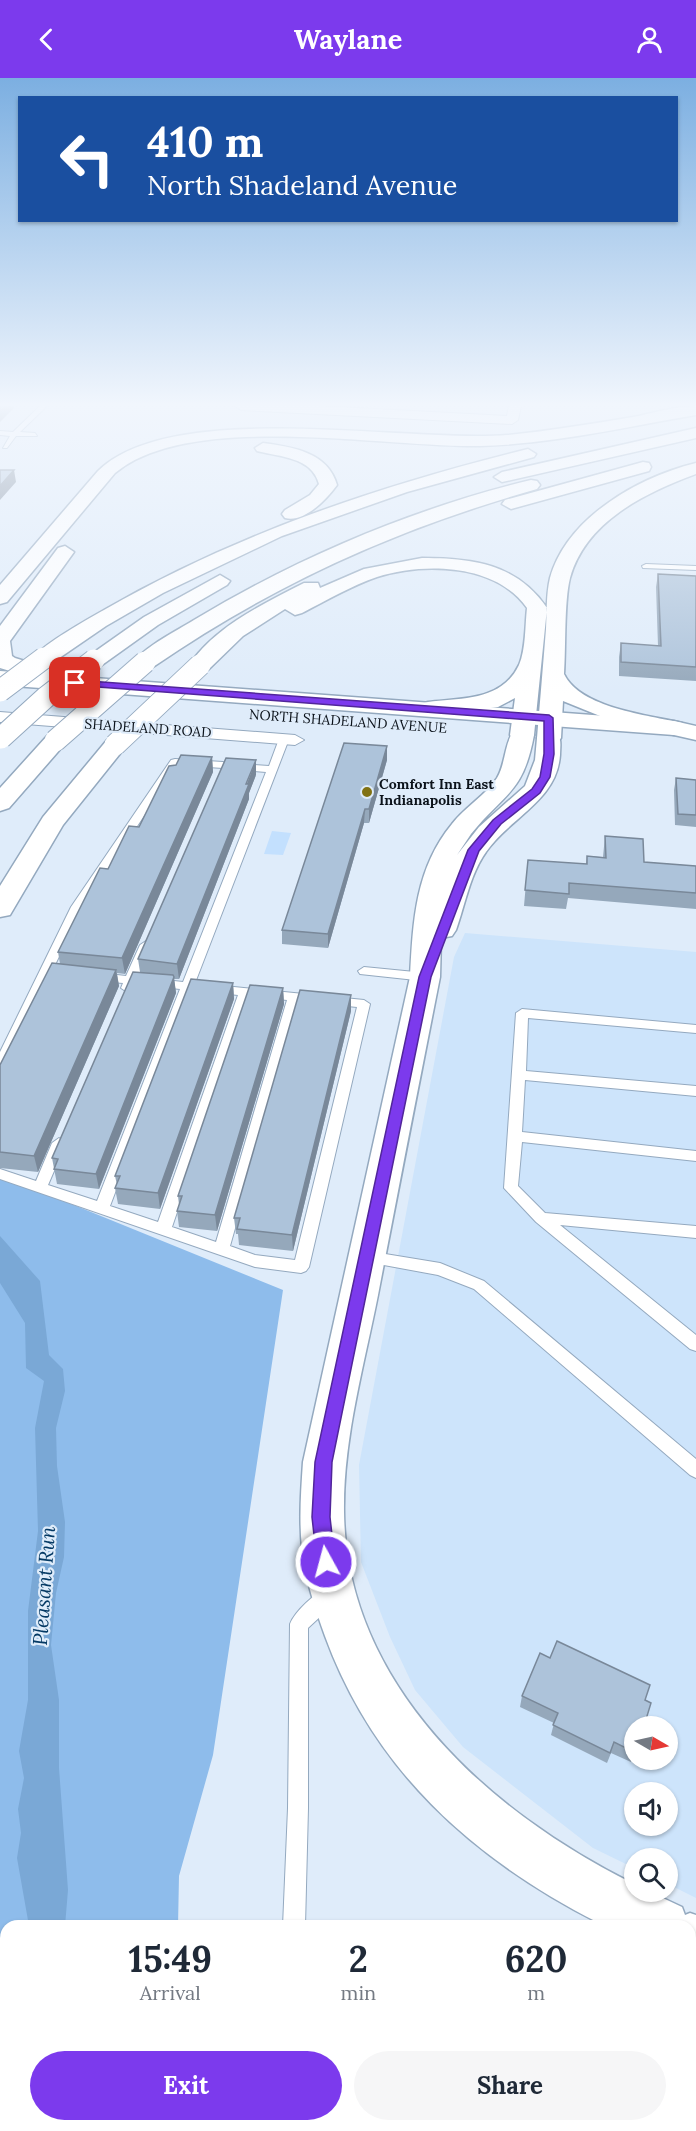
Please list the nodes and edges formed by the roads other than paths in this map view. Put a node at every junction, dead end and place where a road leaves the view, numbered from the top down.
1 (79, 502) edge
2 (103, 502) edge
3 (311, 502) edge
4 (359, 502) edge
5 (416, 502) edge
6 (476, 502) edge
7 (523, 502) edge
8 (622, 502) edge
9 (91, 518) dead end
10 (320, 535) dead end
11 (77, 537) dead end
12 (646, 566) dead end
13 (696, 568) edge
14 (234, 574) dead end
15 (0, 598) edge
16 (140, 598) junction
17 (0, 641) edge
18 (200, 665) junction
19 (542, 667) junction
20 (0, 678) edge
21 (75, 683) junction
22 (0, 691) edge
23 (0, 698) edge
24 (428, 709) junction
25 (523, 726) junction
26 (549, 728) junction
27 (0, 731) edge
28 (685, 731) edge
29 (289, 739) joint
30 (696, 742) edge
31 (272, 769) junction
32 (0, 803) edge
33 (0, 909) edge
34 (149, 937) edge
35 (364, 971) dead end
36 (45, 972) junction
37 (425, 977) junction
38 (130, 980) junction
39 (188, 986) junction
40 (244, 992) junction
41 (294, 997) junction
42 (121, 1002) edge
43 (696, 1029) edge
44 (0, 1065) edge
45 (519, 1075) junction
46 (696, 1091) edge
47 (64, 1133) edge
48 (515, 1136) junction
49 (696, 1156) edge
50 (0, 1174) edge
51 (40, 1188) junction
52 (101, 1209) junction
53 (541, 1218) junction
54 (163, 1230) junction
55 (696, 1232) edge
56 (221, 1250) junction
57 (367, 1257) junction
58 (696, 1344) edge
59 (696, 1470) edge
60 (333, 1592) junction
61 (294, 1920) edge
62 (652, 1920) edge

1 - 15 main road
2 - 9 main road
3 - 16 main road
4 - 16 main road
5 - 10 main road
6 - 32 main road, bridge
7 - 18 main road
8 - 19 main road
11 - 17 main road
12 - 13 lane
14 - 27 main road, bridge
16 - 22 main road, bridge
17 - 21 main road
18 - 19 main road
18 - 33 main road, bridge
19 - 24 main road
19 - 25 main road
19 - 26 main road
19 - 28 main road
20 - 21 main road, NORTH SHADELAND AVENUE
21 - 24 main road, NORTH SHADELAND AVENUE
23 - 25 main road, NORTH SHADELAND AVENUE
24 - 25 main road, NORTH SHADELAND AVENUE
25 - 26 main road, NORTH SHADELAND AVENUE
25 - 37 main road
26 - 28 main road, NORTH SHADELAND AVENUE
26 - 30 main road, NORTH SHADELAND AVENUE
26 - 37 main road
27 - 29 street, SHADELAND ROAD
29 - 31 lane
31 - 36 lane
31 - 39 lane
34 - 38 lane
35 - 37 lane
36 - 38 lane
36 - 44 lane
37 - 57 main road
38 - 39 lane
38 - 42 lane
39 - 40 lane
39 - 52 lane
40 - 41 lane
40 - 54 lane
41 - 56 lane
41 - 56 lane
43 - 45 lane
45 - 46 lane
45 - 48 lane
47 - 51 lane
48 - 49 lane
48 - 53 lane
50 - 51 lane
51 - 52 lane
52 - 54 lane
53 - 55 lane
53 - 58 lane
54 - 56 lane
57 - 59 lane
57 - 60 main road
60 - 61 lane
60 - 62 main road

